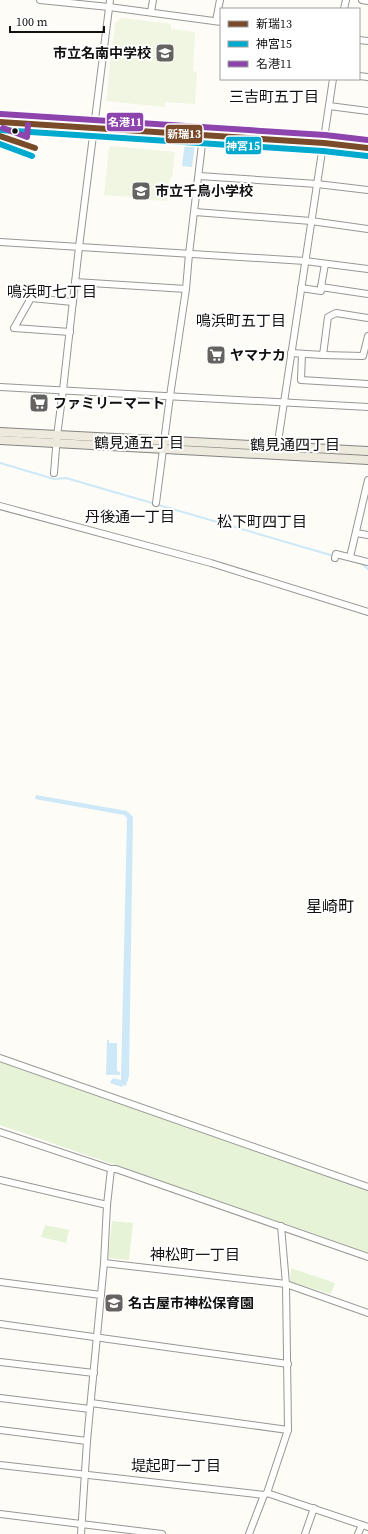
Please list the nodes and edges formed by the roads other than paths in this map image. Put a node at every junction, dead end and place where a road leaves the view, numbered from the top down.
1 (40, 0) edge
2 (110, 0) edge
3 (153, 0) edge
4 (220, 0) edge
5 (362, 0) edge
6 (368, 1) edge
7 (109, 7) junction
8 (151, 12) junction
9 (219, 22) edge
10 (333, 80) edge
11 (329, 106) junction
12 (368, 111) edge
13 (0, 122) edge
14 (95, 128) junction
15 (204, 136) junction
16 (324, 143) junction
17 (368, 148) edge
18 (199, 176) junction
19 (317, 184) junction
20 (368, 190) edge
21 (195, 212) junction
22 (311, 221) junction
23 (368, 228) edge
24 (0, 242) edge
25 (79, 247) junction
26 (189, 254) junction
27 (305, 261) junction
28 (325, 264) junction
29 (368, 269) edge
30 (75, 282) junction
31 (322, 287) junction
32 (301, 288) junction
33 (186, 289) junction
34 (368, 294) edge
35 (73, 302) junction
36 (368, 318) edge
37 (70, 332) junction
38 (368, 336) edge
39 (291, 353) junction
40 (302, 354) junction
41 (323, 355) junction
42 (368, 384) edge
43 (0, 387) edge
44 (63, 390) junction
45 (170, 396) junction
46 (283, 402) junction
47 (368, 407) edge
48 (0, 432) edge
49 (57, 439) junction
50 (0, 440) edge
51 (163, 445) junction
52 (276, 451) junction
53 (368, 451) edge
54 (368, 460) edge
55 (54, 473) dead end
56 (368, 480) edge
57 (156, 503) dead end
58 (365, 505) edge
59 (0, 506) edge
60 (356, 533) junction
61 (368, 535) edge
62 (336, 557) dead end
63 (350, 557) junction
64 (368, 562) edge
65 (368, 612) edge
66 (0, 1058) edge
67 (0, 1132) edge
68 (111, 1169) junction
69 (0, 1180) edge
70 (368, 1187) edge
71 (107, 1205) junction
72 (281, 1226) junction
73 (368, 1257) edge
74 (104, 1262) junction
75 (0, 1282) edge
76 (286, 1284) junction
77 (101, 1295) junction
78 (368, 1313) edge
79 (0, 1324) edge
80 (97, 1338) junction
81 (0, 1362) edge
82 (288, 1364) junction
83 (94, 1373) junction
84 (0, 1398) edge
85 (91, 1406) junction
86 (0, 1430) edge
87 (288, 1430) junction
88 (86, 1441) junction
89 (0, 1465) edge
90 (84, 1475) junction
91 (265, 1494) junction
92 (314, 1508) junction
93 (0, 1514) edge
94 (82, 1524) junction
95 (365, 1526) edge
96 (81, 1534) edge
97 (162, 1534) edge
98 (249, 1534) edge
99 (305, 1534) edge
100 (358, 1534) edge

1 - 7 street
2 - 7 street
3 - 8 street
4 - 9 street
5 - 6 street
7 - 8 street
7 - 14 street
8 - 9 street
10 - 11 street
11 - 12 street
11 - 16 street
13 - 14 street
14 - 15 street
14 - 25 street
15 - 16 street
15 - 18 street
16 - 17 street
16 - 19 street
18 - 19 street
18 - 21 street
19 - 20 street
19 - 22 street
21 - 22 street
21 - 26 street
22 - 23 street
22 - 27 street
24 - 25 street
25 - 26 street
25 - 30 street
26 - 27 street
26 - 33 street
27 - 28 street
27 - 32 street
28 - 29 street
28 - 31 street
30 - 33 street
30 - 35 street
31 - 32 street
31 - 34 street
32 - 39 street
33 - 45 street
35 - 37 street
35 - 37 street
36 - 41 street
37 - 44 street
38 - 41 street
39 - 40 street
39 - 46 street
40 - 41 street
40 - 42 street
43 - 44 street
44 - 45 street
44 - 49 street
45 - 46 street
45 - 51 street
46 - 47 street
46 - 52 street
48 - 49 main road
49 - 50 main road
49 - 51 main road
49 - 55 street
51 - 52 main road
51 - 57 street
52 - 53 main road
52 - 54 main road
56 - 58 street
58 - 60 street
59 - 65 street
60 - 61 street
60 - 63 street
62 - 63 street
63 - 64 street
66 - 70 street
67 - 68 street
68 - 71 street
68 - 72 street
69 - 71 street
71 - 74 street
72 - 73 street
72 - 76 street
74 - 76 street
74 - 77 street
75 - 77 street
76 - 78 street
76 - 82 street
77 - 80 street
79 - 80 street
80 - 82 street
80 - 83 street
81 - 83 street
82 - 87 street
83 - 85 street
84 - 85 street
85 - 87 street
85 - 88 street
86 - 88 street
87 - 91 street
88 - 90 street
89 - 90 street
90 - 91 street
90 - 94 street
91 - 92 street
91 - 98 street
92 - 95 street
92 - 99 street
93 - 94 street
94 - 96 street
94 - 97 street
95 - 100 street

